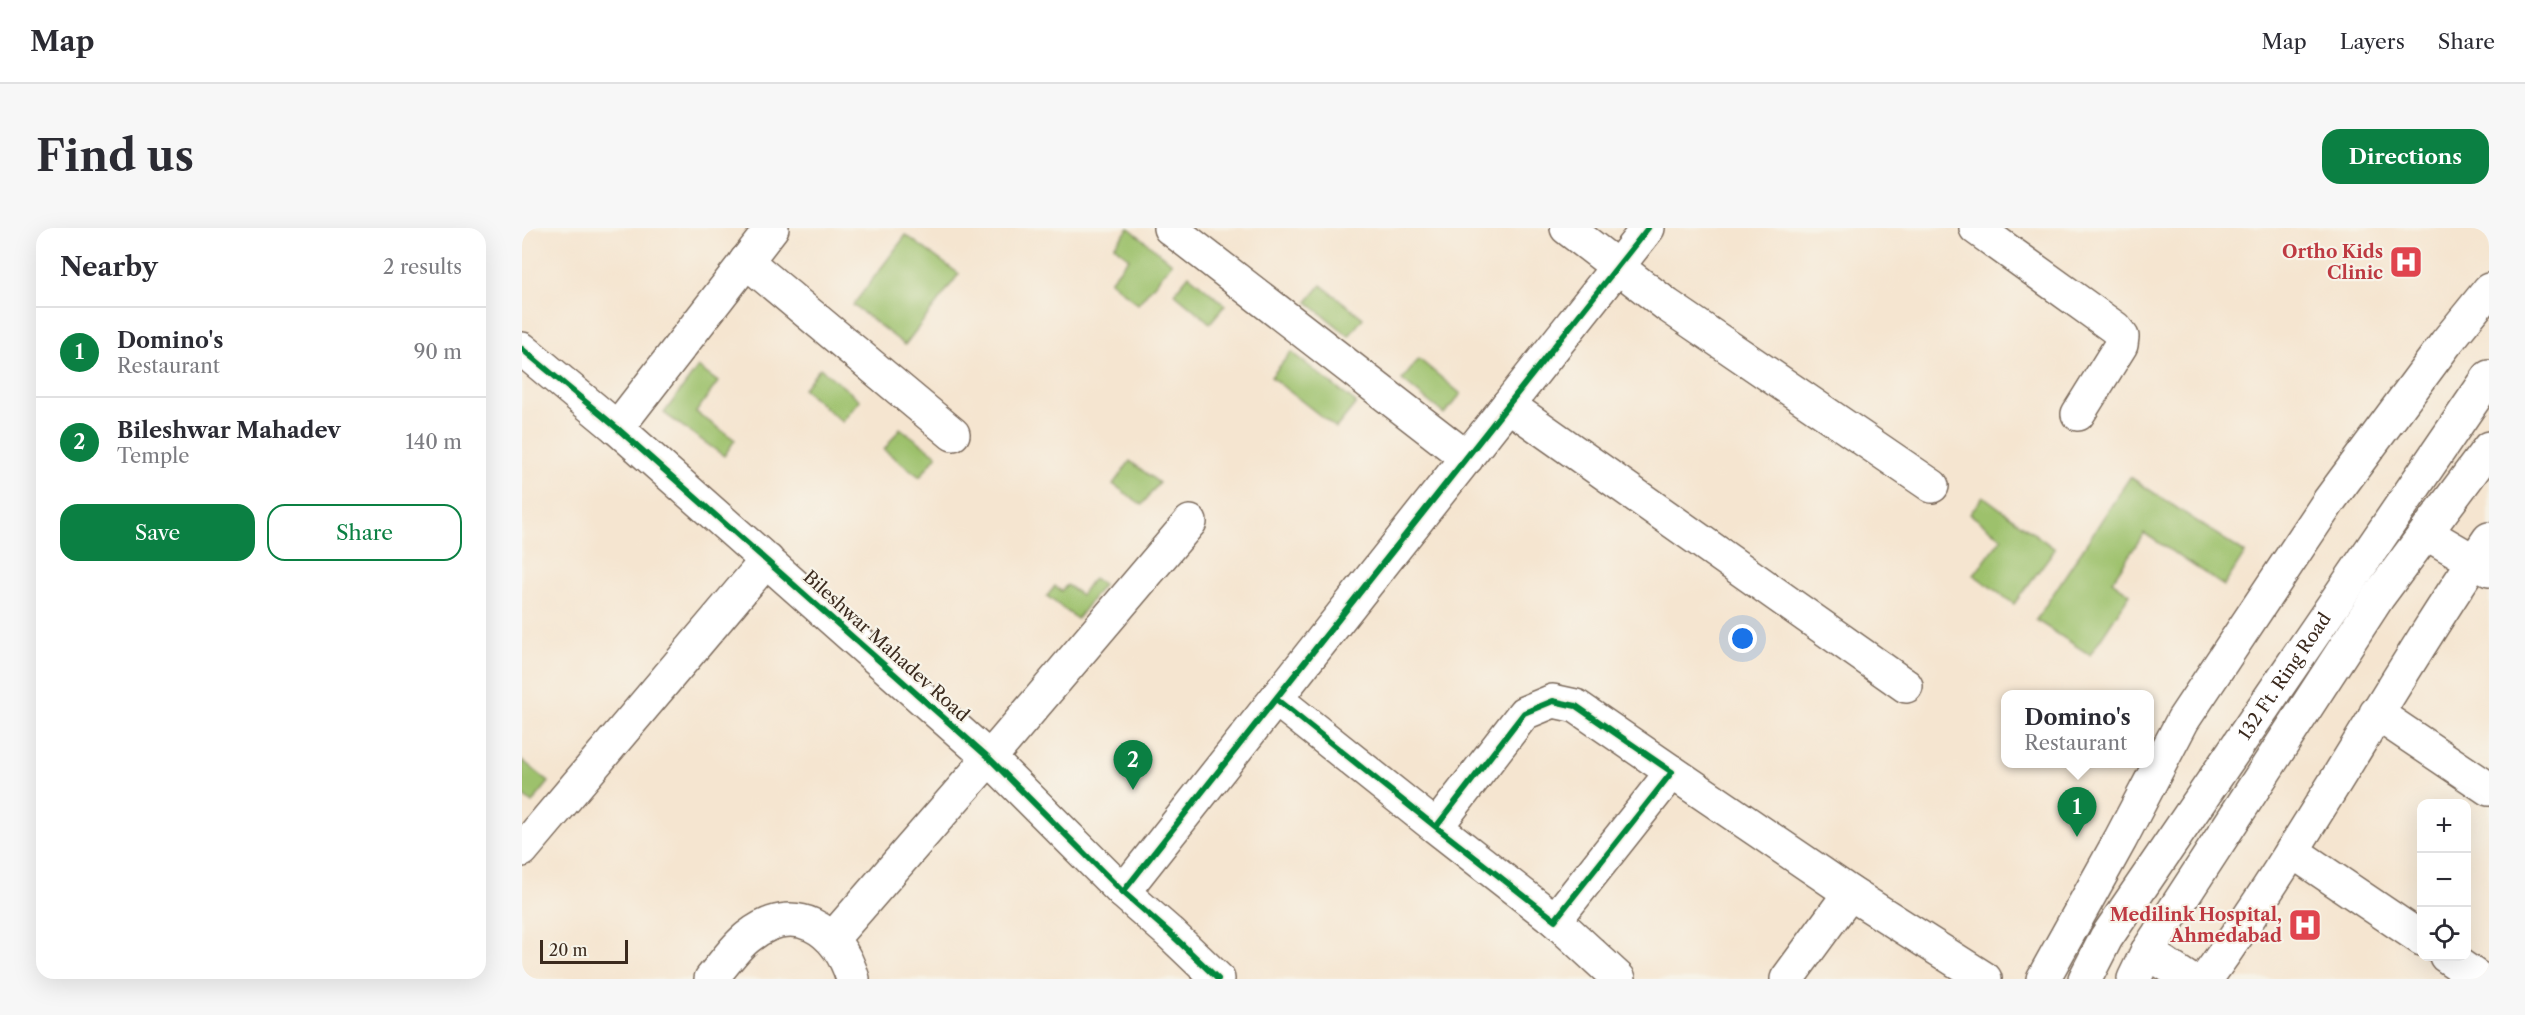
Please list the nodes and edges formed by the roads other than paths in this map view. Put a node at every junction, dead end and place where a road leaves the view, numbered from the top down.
1 (772, 228) edge
2 (1170, 228) edge
3 (1567, 228) edge
4 (1648, 228) edge
5 (1976, 228) edge
6 (746, 261) junction
7 (1616, 268) junction
8 (2489, 290) edge
9 (527, 365) edge
10 (2489, 377) edge
11 (1508, 405) junction
12 (2078, 414) dead end
13 (617, 428) junction
14 (953, 434) dead end
15 (2489, 448) edge
16 (1467, 458) junction
17 (1932, 486) dead end
18 (1190, 522) dead end
19 (2426, 533) junction
20 (2484, 557) edge
21 (767, 560) junction
22 (1906, 686) dead end
23 (1276, 699) junction
24 (2376, 713) junction
25 (989, 758) junction
26 (1672, 772) junction
27 (2489, 789) edge
28 (1436, 827) junction
29 (522, 850) edge
30 (2292, 851) junction
31 (1123, 892) junction
32 (1850, 893) junction
33 (1555, 920) junction
34 (2417, 936) edge
35 (832, 939) junction
36 (2452, 961) edge
37 (2140, 966) edge
38 (2478, 978) edge
39 (711, 979) edge
40 (853, 979) edge
41 (1218, 979) edge
42 (1619, 979) edge
43 (1787, 979) edge
44 (1985, 979) edge
45 (2043, 979) edge
46 (2085, 979) edge
47 (2188, 979) edge
48 (2206, 979) edge

1 - 6 street
2 - 16 street
3 - 7 street
4 - 7 street
5 - 12 street
6 - 13 street
6 - 14 street
7 - 11 street
7 - 17 street
8 - 45 street
9 - 13 street, Bileshwar Mahadev Road
10 - 46 street, 132 Ft. Ring Road
11 - 16 street
11 - 22 street
13 - 21 street, Bileshwar Mahadev Road
15 - 19 street, 132 Ft. Ring Road
16 - 23 street
18 - 25 street
19 - 20 street
19 - 37 street, 132 Ft. Ring Road
20 - 24 street
21 - 25 street, Bileshwar Mahadev Road
21 - 29 street
23 - 28 street
23 - 31 street
24 - 27 street
24 - 30 street
25 - 31 street, Bileshwar Mahadev Road
25 - 35 street
26 - 28 street
26 - 32 street
26 - 33 street
28 - 33 street
30 - 34 street
30 - 48 street
31 - 41 street, Bileshwar Mahadev Road
32 - 43 street
32 - 44 street
33 - 42 street
35 - 39 street
35 - 40 street
36 - 38 street
37 - 47 street

